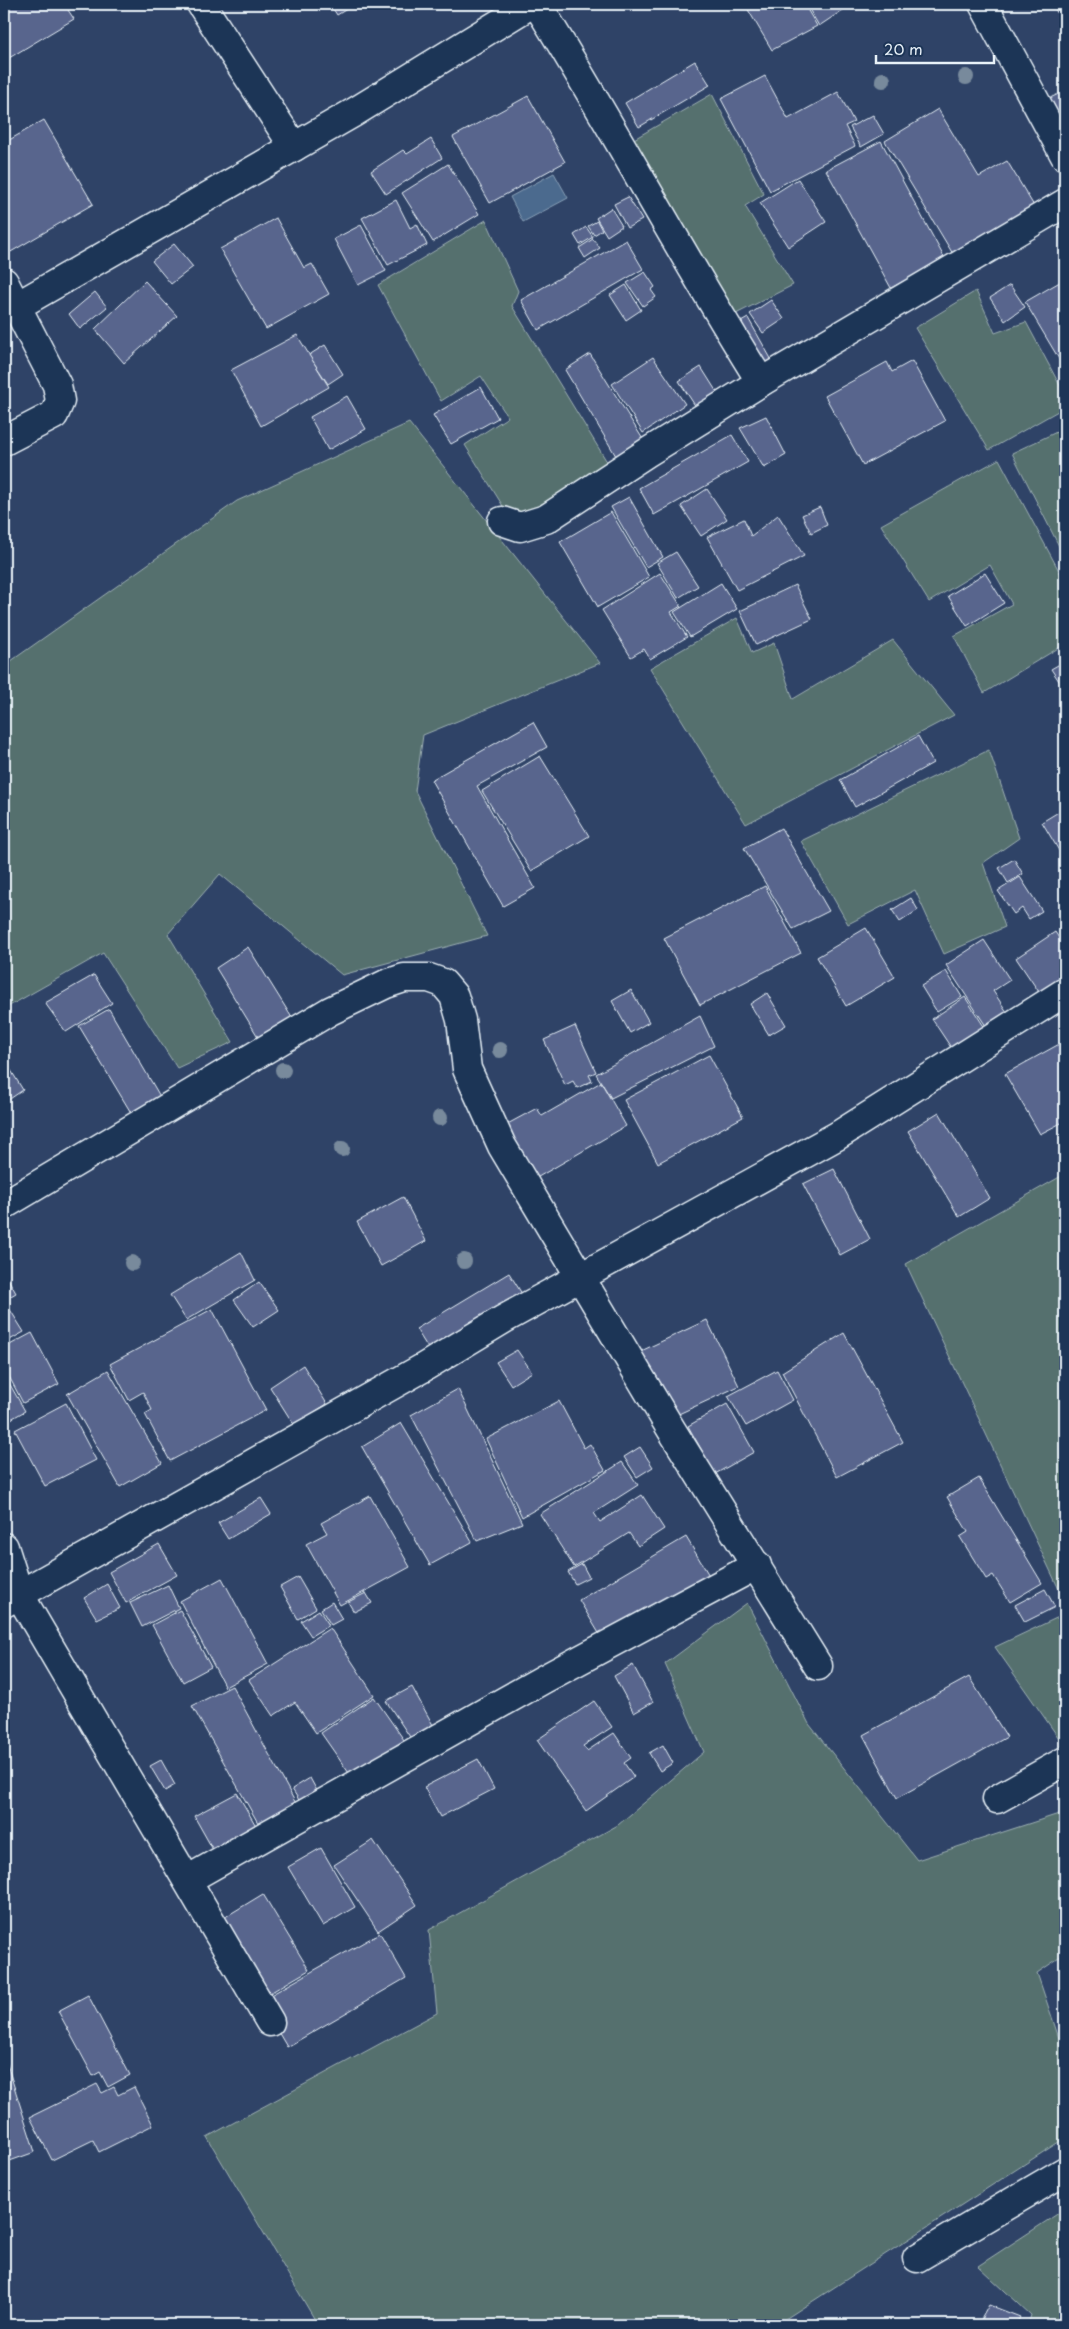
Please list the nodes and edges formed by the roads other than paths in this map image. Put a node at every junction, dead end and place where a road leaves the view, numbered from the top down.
1 (201, 4) edge
2 (531, 4) edge
3 (536, 4) edge
4 (983, 4) edge
5 (294, 147) junction
6 (1065, 156) edge
7 (1065, 203) edge
8 (4, 282) edge
9 (17, 306) junction
10 (761, 382) junction
11 (4, 441) edge
12 (502, 521) dead end
13 (1065, 992) edge
14 (4, 1205) edge
15 (580, 1278) junction
16 (4, 1547) edge
17 (756, 1565) junction
18 (12, 1599) edge
19 (818, 1666) dead end
20 (1065, 1761) edge
21 (997, 1799) dead end
22 (187, 1880) junction
23 (270, 2022) dead end
24 (1065, 2171) edge
25 (918, 2258) dead end

1 - 5 street
2 - 5 street
3 - 10 street
4 - 6 street
5 - 9 street
7 - 10 street
8 - 9 street
9 - 11 street
10 - 12 street
13 - 15 street
14 - 15 street
15 - 17 street
15 - 18 street
16 - 18 street
17 - 19 street
17 - 22 street
18 - 22 street
20 - 21 street
22 - 23 street
24 - 25 street

